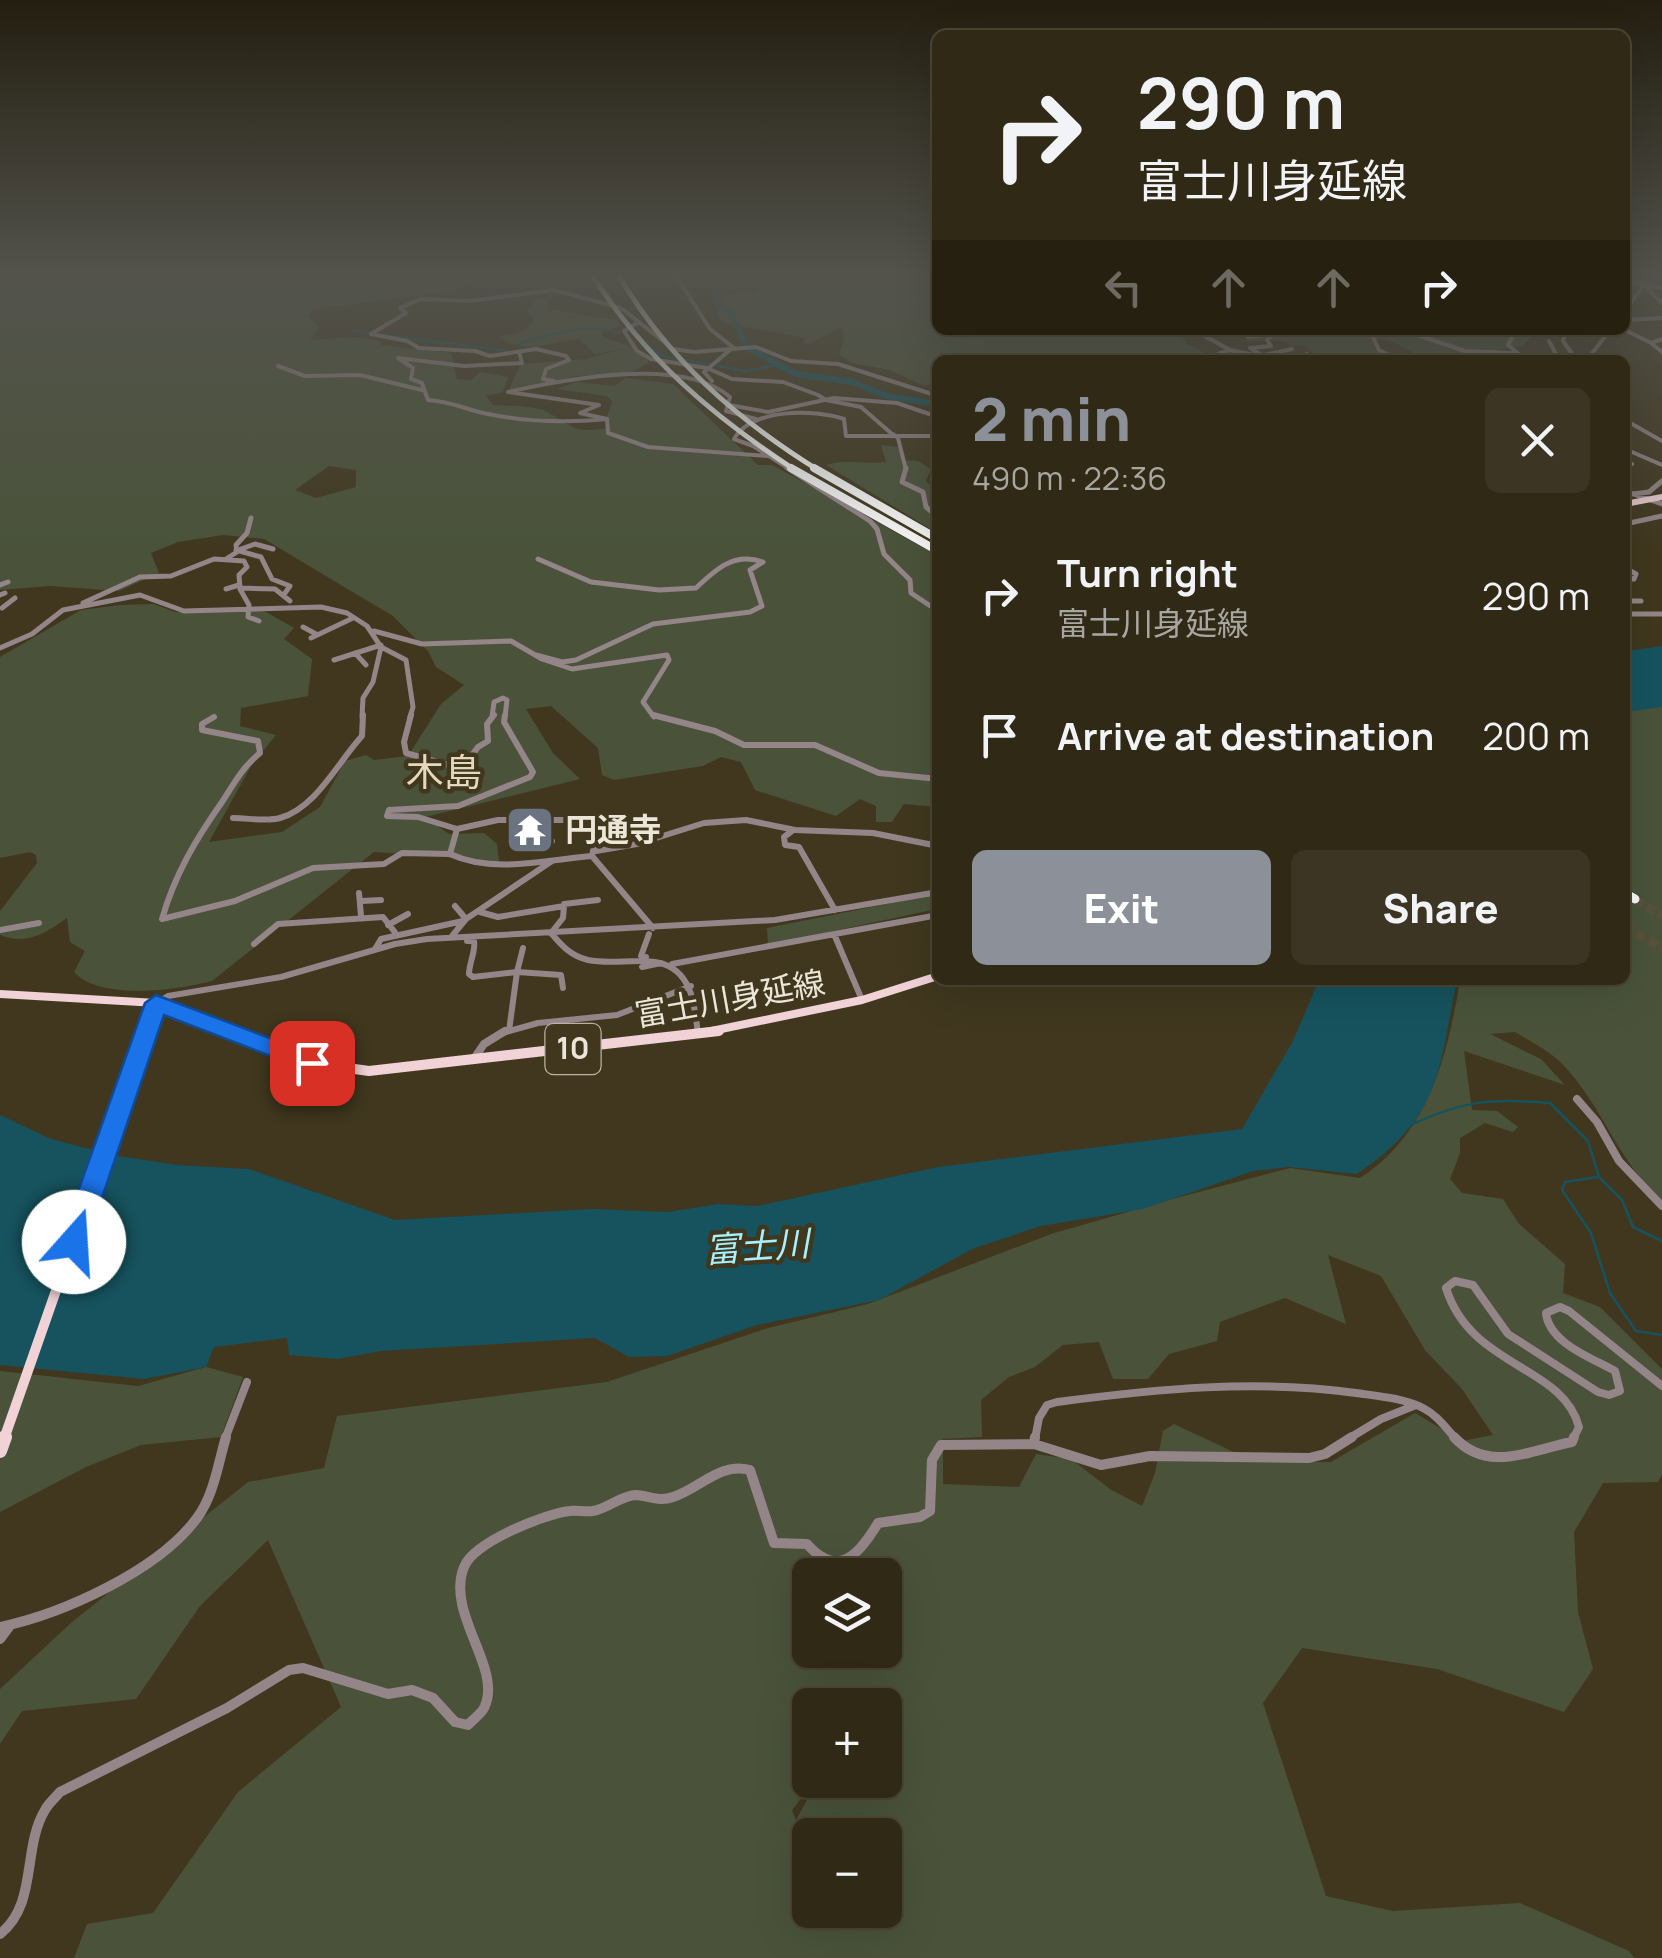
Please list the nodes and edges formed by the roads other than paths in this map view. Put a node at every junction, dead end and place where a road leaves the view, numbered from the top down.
1 (282, 367) edge
2 (413, 367) edge
3 (552, 367) edge
4 (668, 367) edge
5 (690, 367) edge
6 (703, 367) edge
7 (846, 367) edge
8 (706, 368) junction
9 (554, 381) junction
10 (712, 383) junction
11 (422, 390) junction
12 (908, 390) junction
13 (932, 395) edge
14 (892, 401) junction
15 (728, 405) junction
16 (932, 415) edge
17 (607, 419) junction
18 (758, 420) junction
19 (1630, 423) edge
20 (906, 437) junction
21 (932, 437) edge
22 (1662, 441) edge
23 (900, 449) junction
24 (1630, 451) edge
25 (769, 456) junction
26 (1662, 465) edge
27 (1662, 480) edge
28 (1630, 493) edge
29 (1633, 494) junction
30 (1647, 500) junction
31 (1662, 501) edge
32 (1630, 503) edge
33 (932, 512) edge
34 (1662, 516) edge
35 (250, 518) dead end
36 (1630, 523) edge
37 (932, 536) edge
38 (272, 548) dead end
39 (932, 549) edge
40 (238, 551) junction
41 (225, 559) junction
42 (538, 560) dead end
43 (248, 565) junction
44 (194, 567) junction
45 (198, 574) dead end
46 (8, 582) dead end
47 (0, 585) edge
48 (233, 589) junction
49 (285, 594) junction
50 (15, 598) dead end
51 (1630, 601) edge
52 (1641, 601) dead end
53 (291, 602) junction
54 (249, 605) junction
55 (2, 608) edge
56 (74, 608) junction
57 (932, 608) edge
58 (1630, 614) edge
59 (1662, 614) edge
60 (354, 617) junction
61 (259, 621) dead end
62 (302, 627) dead end
63 (373, 631) junction
64 (381, 646) junction
65 (0, 648) edge
66 (355, 653) junction
67 (536, 654) junction
68 (334, 660) dead end
69 (366, 666) dead end
70 (214, 717) dead end
71 (932, 778) edge
72 (233, 818) dead end
73 (456, 829) junction
74 (793, 830) junction
75 (531, 838) dead end
76 (932, 845) edge
77 (450, 854) junction
78 (593, 854) junction
79 (549, 859) junction
80 (359, 893) dead end
81 (932, 893) edge
82 (382, 900) dead end
83 (598, 900) dead end
84 (362, 902) junction
85 (564, 904) dead end
86 (455, 906) dead end
87 (835, 910) junction
88 (480, 912) junction
89 (408, 914) dead end
90 (362, 916) junction
91 (932, 916) edge
92 (465, 920) junction
93 (39, 923) dead end
94 (388, 924) junction
95 (0, 930) edge
96 (651, 931) junction
97 (551, 934) junction
98 (834, 934) junction
99 (397, 935) junction
100 (452, 938) junction
101 (254, 944) dead end
102 (523, 948) dead end
103 (375, 949) junction
104 (659, 961) junction
105 (672, 964) junction
106 (642, 967) dead end
107 (517, 972) junction
108 (932, 978) edge
109 (691, 986) junction
110 (563, 988) dead end
111 (0, 994) edge
112 (862, 1000) junction
113 (156, 1003) junction
114 (510, 1031) junction
115 (698, 1035) junction
116 (473, 1061) junction
117 (1578, 1099) dead end
118 (1662, 1206) edge
119 (247, 1382) dead end
120 (1662, 1386) edge
121 (1416, 1405) junction
122 (1034, 1444) junction
123 (0, 1451) edge
124 (5, 1627) edge
125 (0, 1639) edge
126 (0, 1934) edge

1 - 11 street
2 - 11 street
3 - 9 street
4 - 39 highway, bridge
5 - 37 highway, bridge
6 - 8 street
7 - 12 street
8 - 10 street
8 - 23 street, bridge
9 - 10 street
9 - 17 street
10 - 15 street
11 - 17 street
12 - 13 street
12 - 14 street
14 - 15 street
14 - 16 street
15 - 18 street
17 - 25 street
18 - 20 street
18 - 25 street
19 - 22 street
20 - 21 street
20 - 23 street
23 - 33 street
24 - 26 street
25 - 57 street
27 - 29 street
28 - 29 street
29 - 30 street
30 - 31 main road
30 - 32 main road
34 - 36 street
35 - 40 street
38 - 40 street
40 - 41 street
40 - 43 street
40 - 49 street
41 - 43 street
41 - 44 street
42 - 67 street
43 - 48 street
44 - 45 street
44 - 56 street
46 - 47 street
48 - 49 street
48 - 54 street
49 - 53 street
50 - 55 street
51 - 52 street
53 - 54 street
53 - 60 street
54 - 56 street
54 - 61 street
56 - 65 street
58 - 59 street
60 - 62 street
60 - 63 street
63 - 64 street
63 - 67 street
64 - 66 street
64 - 72 street
64 - 73 street
66 - 68 street
66 - 69 street
67 - 71 street
70 - 77 street
73 - 77 street
73 - 78 street
74 - 76 street
74 - 78 street
74 - 87 street
75 - 79 street
77 - 79 street
78 - 79 street
78 - 96 street
79 - 88 street
80 - 84 street
81 - 87 street
82 - 84 street
83 - 85 street
84 - 90 street
86 - 92 street
87 - 96 street
88 - 92 street
88 - 97 street
89 - 94 street
90 - 94 street
90 - 101 street
91 - 98 street
92 - 99 street
92 - 100 street
93 - 95 street
94 - 99 street
96 - 97 street
96 - 104 street
97 - 100 street
97 - 104 street
98 - 105 street
98 - 112 street
99 - 103 street
100 - 103 street
100 - 107 street
102 - 107 street
103 - 113 street
104 - 105 street
104 - 106 street
105 - 109 street
107 - 110 street
107 - 114 street
108 - 112 main road, 富士川身延線 / 10
109 - 114 street
109 - 115 street
111 - 113 main road, 富士川身延線 / 10
112 - 115 main road, 富士川身延線 / 10
113 - 116 main road, 富士川身延線 / 10
113 - 123 main road
114 - 116 street
115 - 116 main road, 富士川身延線 / 10
117 - 118 street
119 - 124 street
120 - 121 street
121 - 122 street
121 - 122 street
122 - 126 street
124 - 125 street

